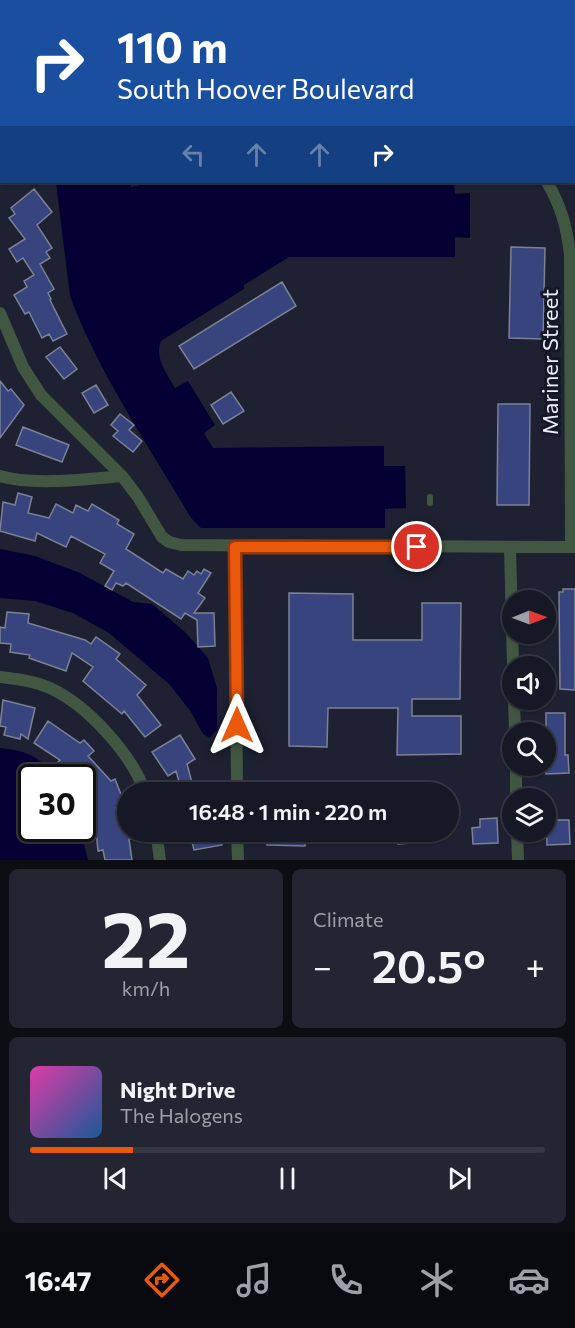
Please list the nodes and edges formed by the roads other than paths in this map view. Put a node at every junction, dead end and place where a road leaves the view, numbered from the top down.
1 (548, 183) edge
2 (0, 313) edge
3 (0, 476) edge
4 (122, 476) junction
5 (235, 547) junction
6 (510, 547) junction
7 (573, 547) edge
8 (513, 656) edge
9 (0, 677) edge
10 (139, 782) edge
11 (237, 782) edge
12 (158, 842) edge
13 (237, 842) edge
14 (517, 842) edge
15 (160, 860) edge
16 (238, 860) edge
17 (518, 860) edge

1 - 7 street, Mariner Street
2 - 4 street
3 - 4 street
4 - 5 street
5 - 6 street
5 - 11 street
6 - 7 street
6 - 8 street
9 - 10 street
12 - 15 street
13 - 16 street
14 - 17 street

